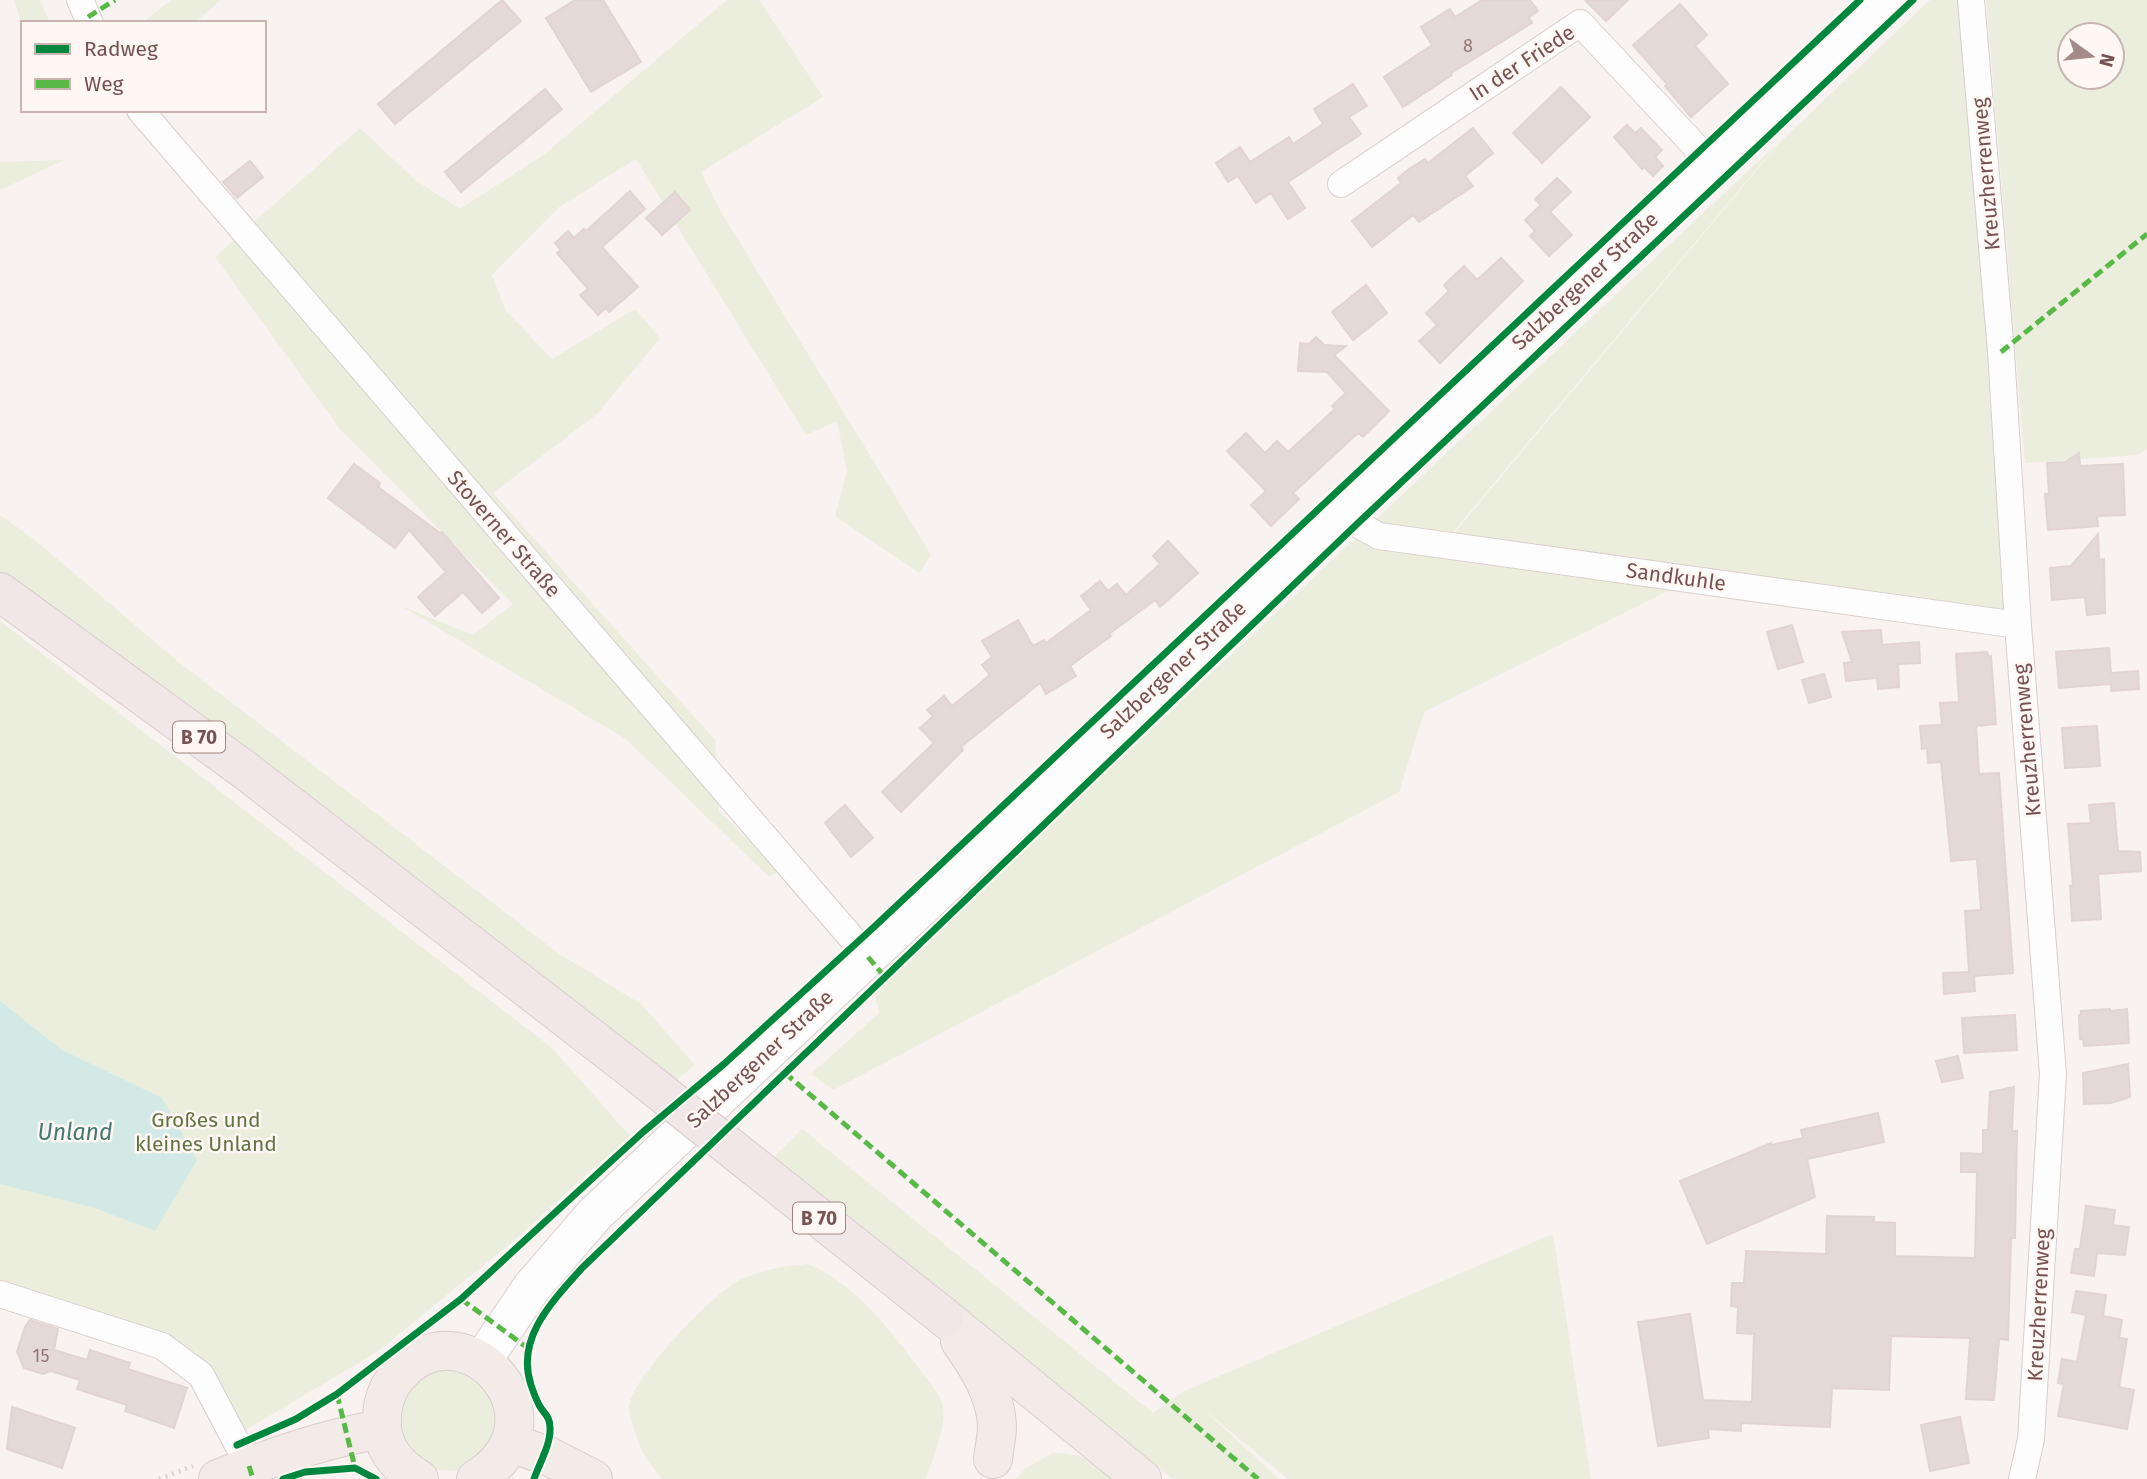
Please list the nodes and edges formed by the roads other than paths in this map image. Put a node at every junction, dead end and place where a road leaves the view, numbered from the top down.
1 (80, 0) edge
2 (1887, 0) edge
3 (1971, 0) edge
4 (89, 21) edge
5 (142, 112) edge
6 (1711, 163) junction
7 (1341, 184) dead end
8 (1339, 514) junction
9 (0, 592) edge
10 (2018, 625) junction
11 (867, 957) junction
12 (0, 1294) edge
13 (944, 1317) junction
14 (482, 1361) junction
15 (1044, 1397) junction
16 (381, 1429) junction
17 (510, 1443) junction
18 (985, 1469) edge
19 (233, 1473) edge
20 (419, 1479) edge
21 (476, 1479) edge
22 (593, 1479) edge
23 (1142, 1479) edge
24 (2022, 1479) edge

1 - 4 street
2 - 6 main road, Salzbergener Straße
3 - 10 street, Kreuzherrenweg
5 - 11 street, Stoverner Straße
6 - 7 street, In der Friede
6 - 8 main road, Salzbergener Straße
8 - 10 street, Sandkuhle
8 - 11 main road, Salzbergener Straße
9 - 13 highway, B 70, bridge
10 - 24 street, Kreuzherrenweg
11 - 14 main road, Salzbergener Straße
12 - 19 street
13 - 15 main road, B 70
13 - 18 main road, B 70
14 - 16 main road
14 - 17 main road
15 - 18 main road
15 - 23 main road, B 70
16 - 19 main road
16 - 20 main road
17 - 21 main road
17 - 22 main road

